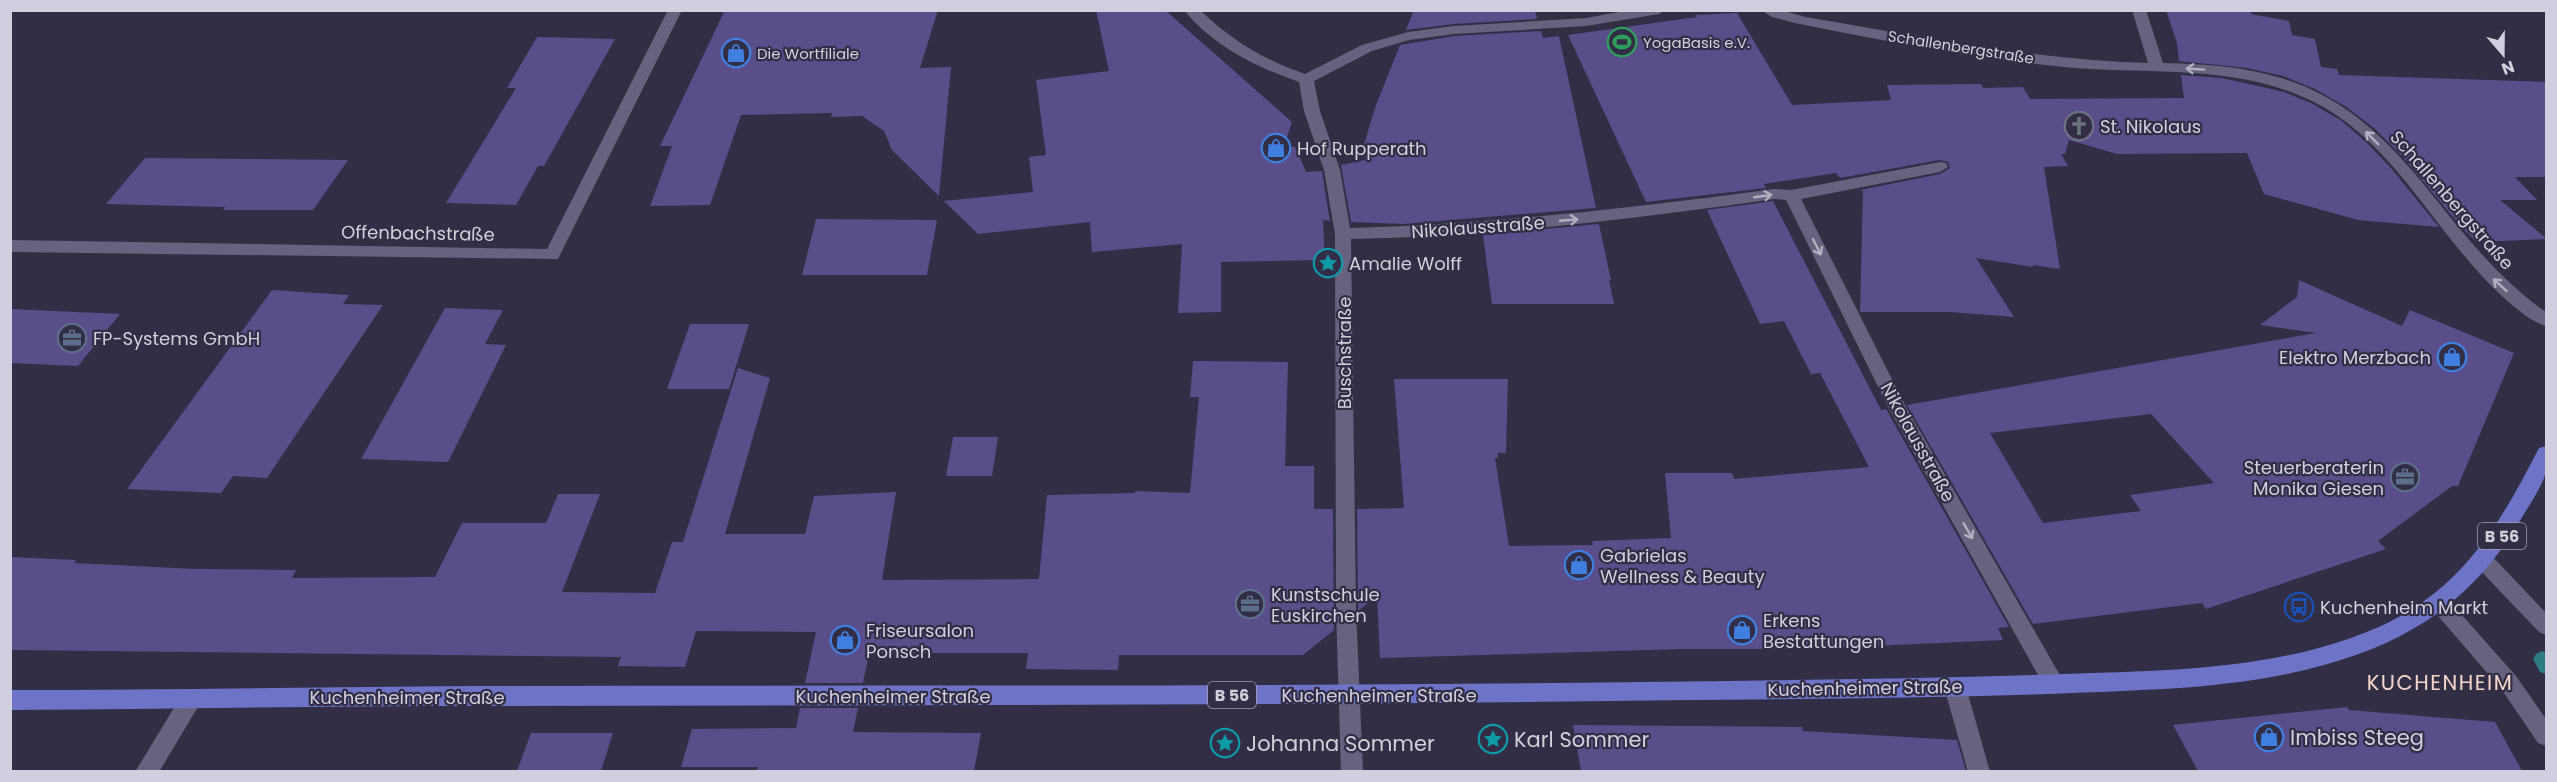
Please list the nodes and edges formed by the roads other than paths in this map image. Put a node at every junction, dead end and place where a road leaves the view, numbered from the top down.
1 (675, 10) edge
2 (1191, 10) edge
3 (1659, 10) edge
4 (1768, 10) edge
5 (2139, 10) edge
6 (2157, 67) junction
7 (1306, 79) junction
8 (1940, 167) dead end
9 (1791, 195) junction
10 (1343, 234) junction
11 (10, 246) edge
12 (2547, 320) edge
13 (2547, 453) edge
14 (2484, 561) junction
15 (2439, 603) junction
16 (2547, 626) edge
17 (2054, 684) junction
18 (1955, 687) junction
19 (1348, 695) junction
20 (10, 700) edge
21 (190, 700) junction
22 (2547, 736) edge
23 (146, 771) edge
24 (1352, 771) edge
25 (1979, 771) edge

1 - 11 street, Offenbachstraße
2 - 7 street
3 - 7 street
4 - 6 street, Schallenbergstraße
5 - 6 street
12 -> 6 street, Schallenbergstraße
7 - 10 street, Buschstraße
8 - 9 street, Nikolausstraße
10 -> 9 street, Nikolausstraße
9 -> 17 street, Nikolausstraße
10 - 19 street, Buschstraße
13 - 14 main road, Kuchenheimer Straße / B 56
14 - 15 main road, Kuchenheimer Straße / B 56
14 - 16 street
15 - 17 main road, Kuchenheimer Straße / B 56
15 - 22 street
17 - 18 main road, Kuchenheimer Straße / B 56
18 - 19 main road, Kuchenheimer Straße / B 56
18 - 25 street
19 - 21 main road, Kuchenheimer Straße / B 56
19 - 24 street, Buschstraße
20 - 21 main road, Kuchenheimer Straße / B 56
21 - 23 street

